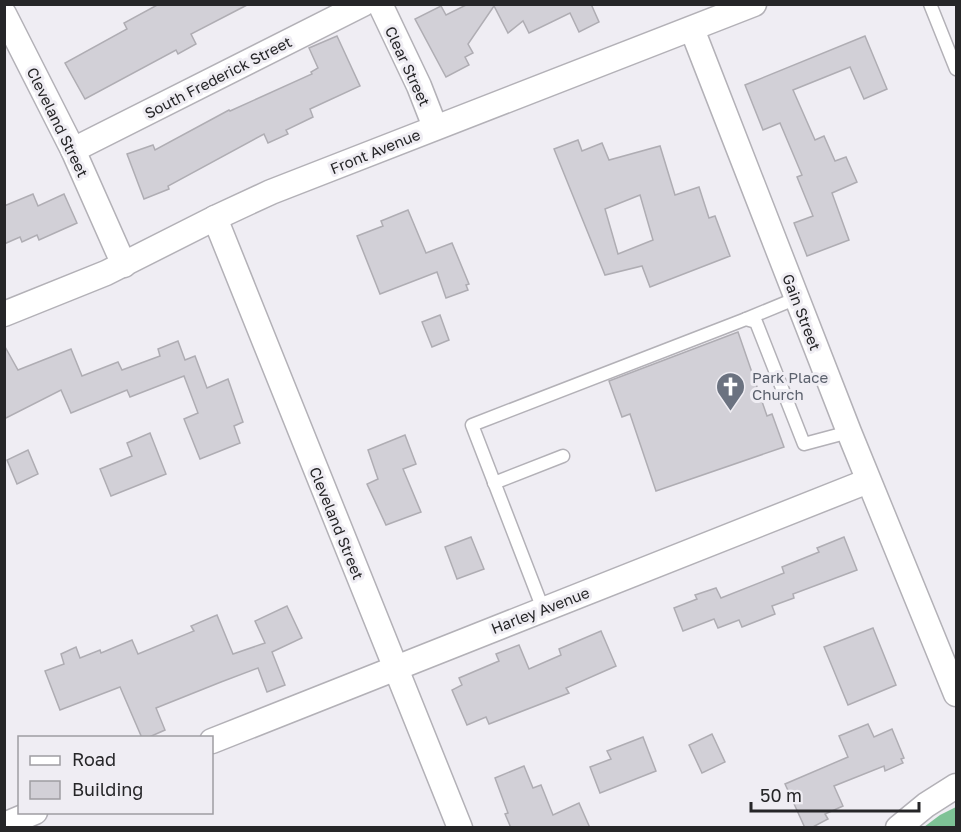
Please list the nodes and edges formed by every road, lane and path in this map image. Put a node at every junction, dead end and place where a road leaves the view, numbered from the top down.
1 (363, 4) edge
2 (380, 4) edge
3 (753, 4) edge
4 (930, 4) edge
5 (4, 14) edge
6 (692, 28) junction
7 (957, 69) edge
8 (435, 127) junction
9 (73, 150) junction
10 (215, 218) junction
11 (124, 265) junction
12 (797, 298) junction
13 (4, 314) edge
14 (746, 319) junction
15 (849, 432) junction
16 (562, 456) dead end
17 (868, 481) junction
18 (494, 483) junction
19 (543, 609) junction
20 (394, 667) junction
21 (957, 694) edge
22 (213, 741) edge
23 (957, 786) edge
24 (32, 814) edge
25 (4, 825) edge
26 (460, 828) edge
27 (898, 828) edge

1 - 9 street, South Frederick Street
2 - 8 street, Clear Street
3 - 6 street, Front Avenue
4 - 7 lane
5 - 9 street, Cleveland Street
6 - 8 street, Front Avenue
6 - 12 street, Gain Street
8 - 10 street, Front Avenue
9 - 11 street, Cleveland Street
10 - 11 street, Front Avenue
10 - 20 street, Cleveland Street
11 - 13 street, Front Avenue
12 - 14 lane
12 - 15 street, Gain Street
14 - 15 lane
14 - 18 lane
15 - 17 street, Gain Street
16 - 18 lane
17 - 19 street, Harley Avenue
17 - 21 street, Gain Street
18 - 19 lane
19 - 20 street, Harley Avenue
20 - 22 street, Harley Avenue
20 - 26 street, Cleveland Street
23 - 27 street
24 - 25 street

